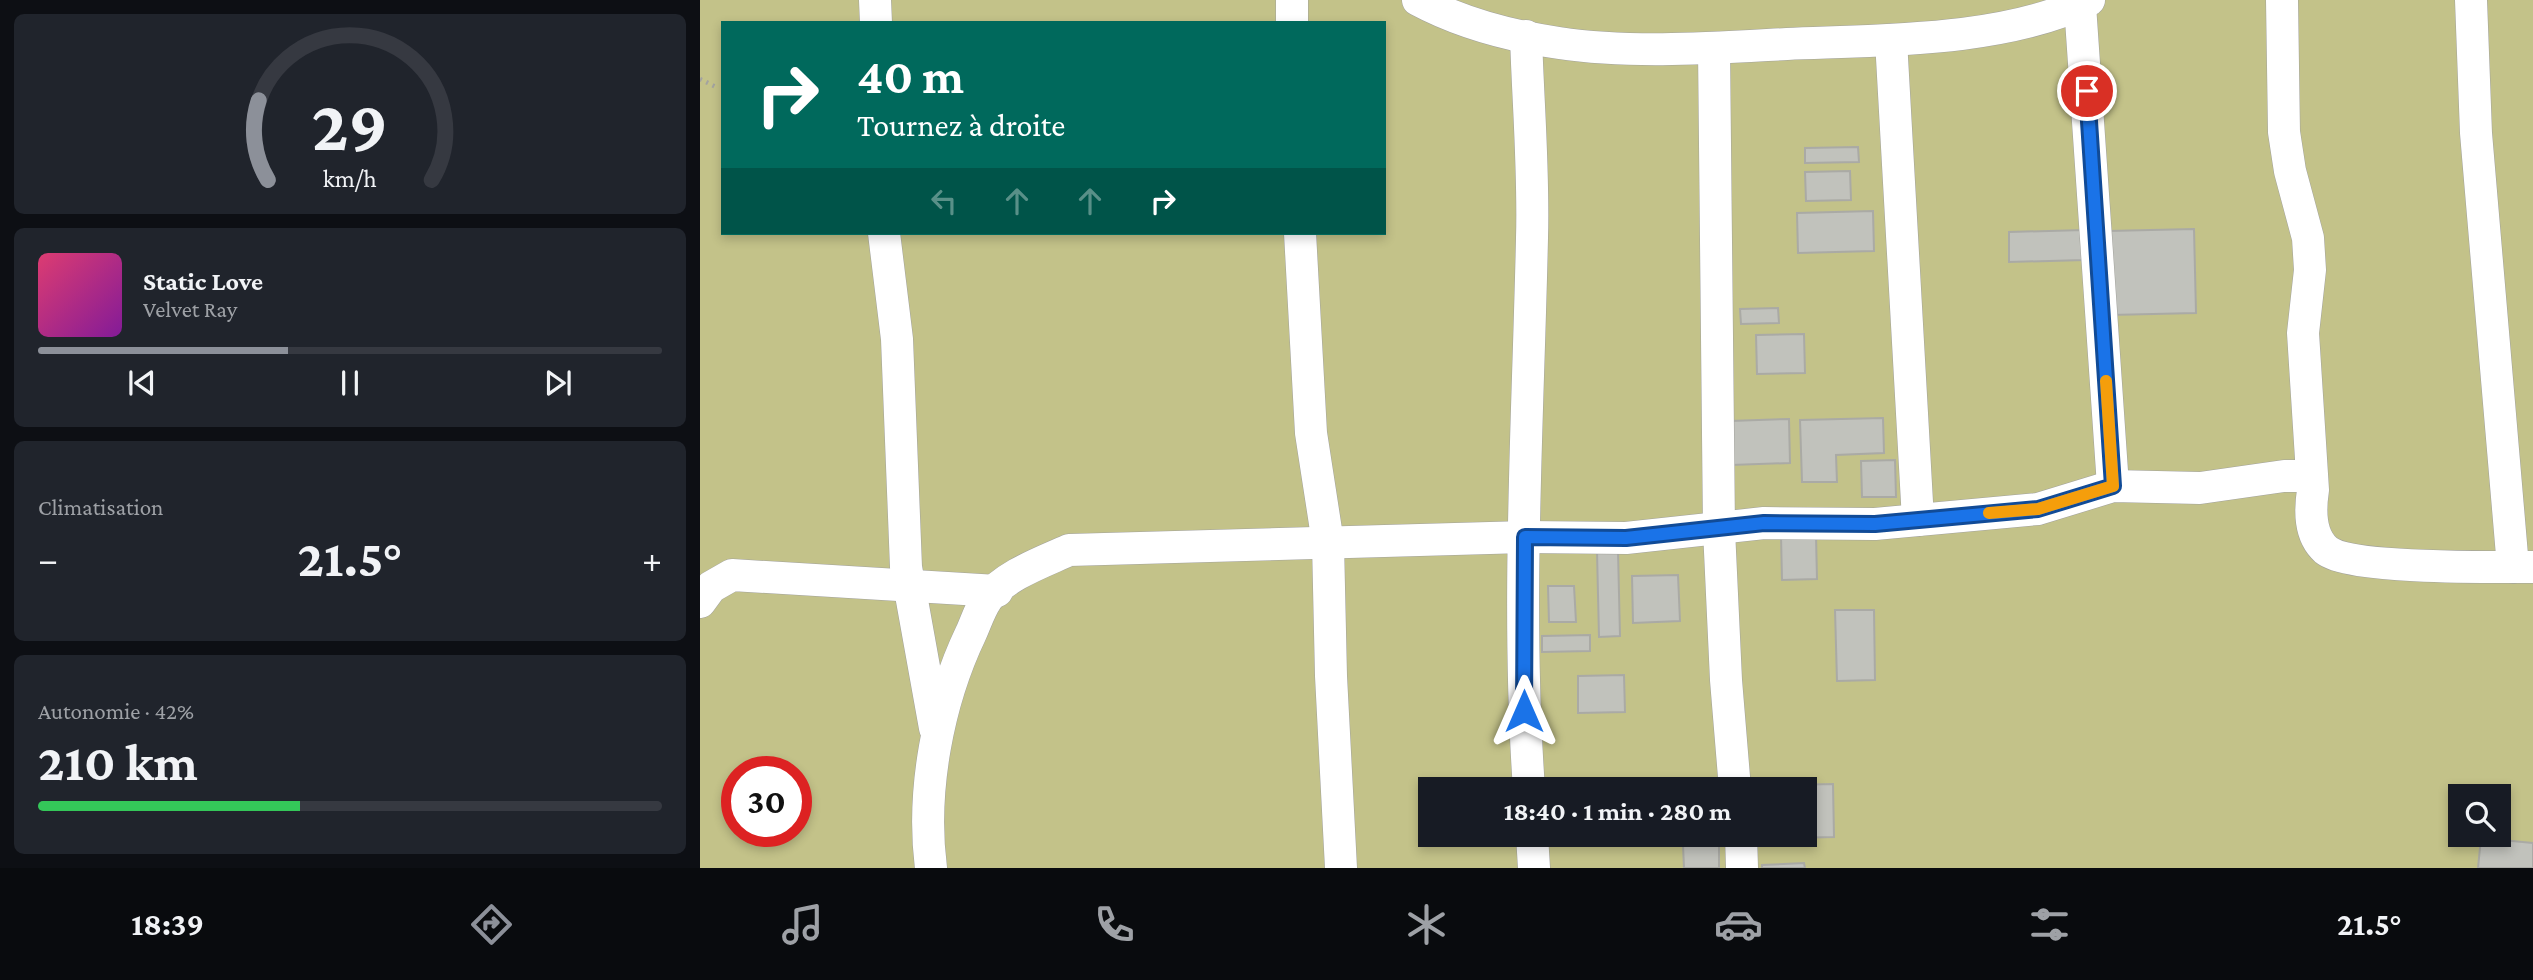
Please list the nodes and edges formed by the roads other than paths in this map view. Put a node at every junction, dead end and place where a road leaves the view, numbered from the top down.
1 (875, 0) edge
2 (1292, 0) edge
3 (1418, 0) edge
4 (2282, 0) edge
5 (2471, 0) edge
6 (2084, 2) edge
7 (876, 21) edge
8 (1292, 21) edge
9 (1526, 36) junction
10 (1892, 40) junction
11 (1714, 48) junction
12 (884, 235) edge
13 (1300, 235) edge
14 (2311, 476) junction
15 (2113, 486) junction
16 (1918, 520) junction
17 (1719, 530) junction
18 (1525, 537) junction
19 (1328, 543) junction
20 (2523, 567) edge
21 (909, 586) junction
22 (997, 591) junction
23 (700, 602) edge
24 (937, 738) junction
25 (1528, 777) edge
26 (1734, 777) edge
27 (1533, 847) edge
28 (1741, 847) edge
29 (931, 868) edge
30 (1341, 868) edge
31 (1534, 868) edge
32 (1742, 868) edge

1 - 7 street
2 - 8 street
3 - 9 street
4 - 14 street
5 - 20 street
6 - 10 street
6 - 15 street
9 - 11 street
9 - 18 street
10 - 11 street
10 - 16 street
11 - 17 street
12 - 21 street
13 - 19 street
14 - 15 street
14 - 20 street
15 - 16 street
16 - 17 street
17 - 18 street
17 - 26 street
18 - 19 street
18 - 25 street
19 - 22 street
19 - 30 street
21 - 22 street
21 - 23 street
21 - 24 street
22 - 24 street
24 - 29 street
27 - 31 street
28 - 32 street

